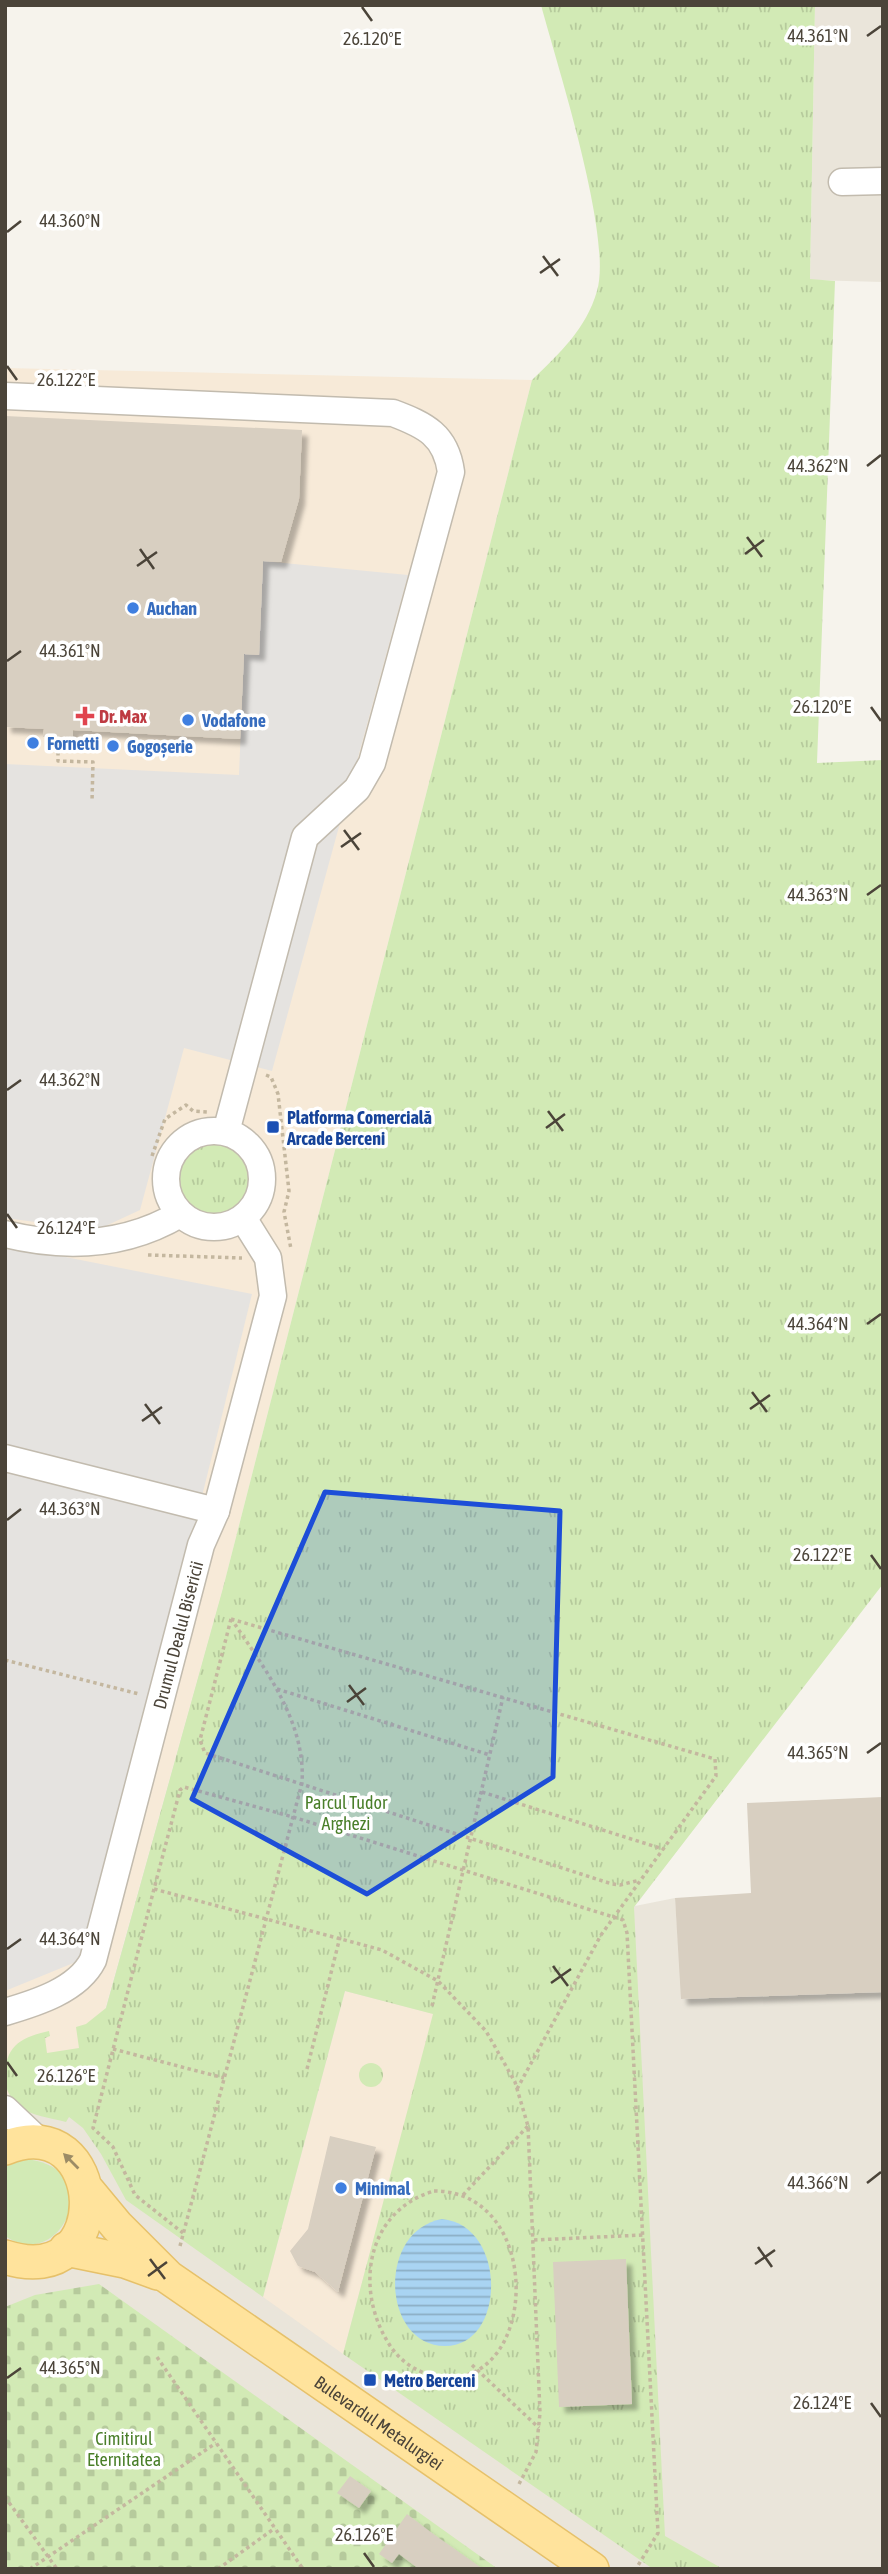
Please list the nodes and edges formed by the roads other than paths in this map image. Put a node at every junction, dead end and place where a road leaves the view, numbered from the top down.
1 (883, 181) edge
2 (842, 182) dead end
3 (5, 396) edge
4 (226, 1132) junction
5 (180, 1214) junction
6 (243, 1218) junction
7 (5, 1234) edge
8 (5, 1458) edge
9 (216, 1511) junction
10 (6, 2013) edge
11 (5, 2109) edge
12 (42, 2144) junction
13 (5, 2148) edge
14 (88, 2191) junction
15 (66, 2249) junction
16 (14, 2264) edge
17 (168, 2277) junction
18 (592, 2569) edge

1 - 2 street
3 - 4 street
4 - 5 street
4 - 6 street
5 - 6 street
5 - 7 street
6 - 9 street, Drumul Dealul Bisericii
8 - 9 street
9 - 10 street, Drumul Dealul Bisericii
11 - 12 street
12 - 13 main road
14 -> 12 main road, Bulevardul Metalurgiei
14 - 15 main road
14 - 17 main road, Bulevardul Metalurgiei
15 - 16 main road
15 - 17 main road, Bulevardul Metalurgiei
17 - 18 main road, Bulevardul Metalurgiei

